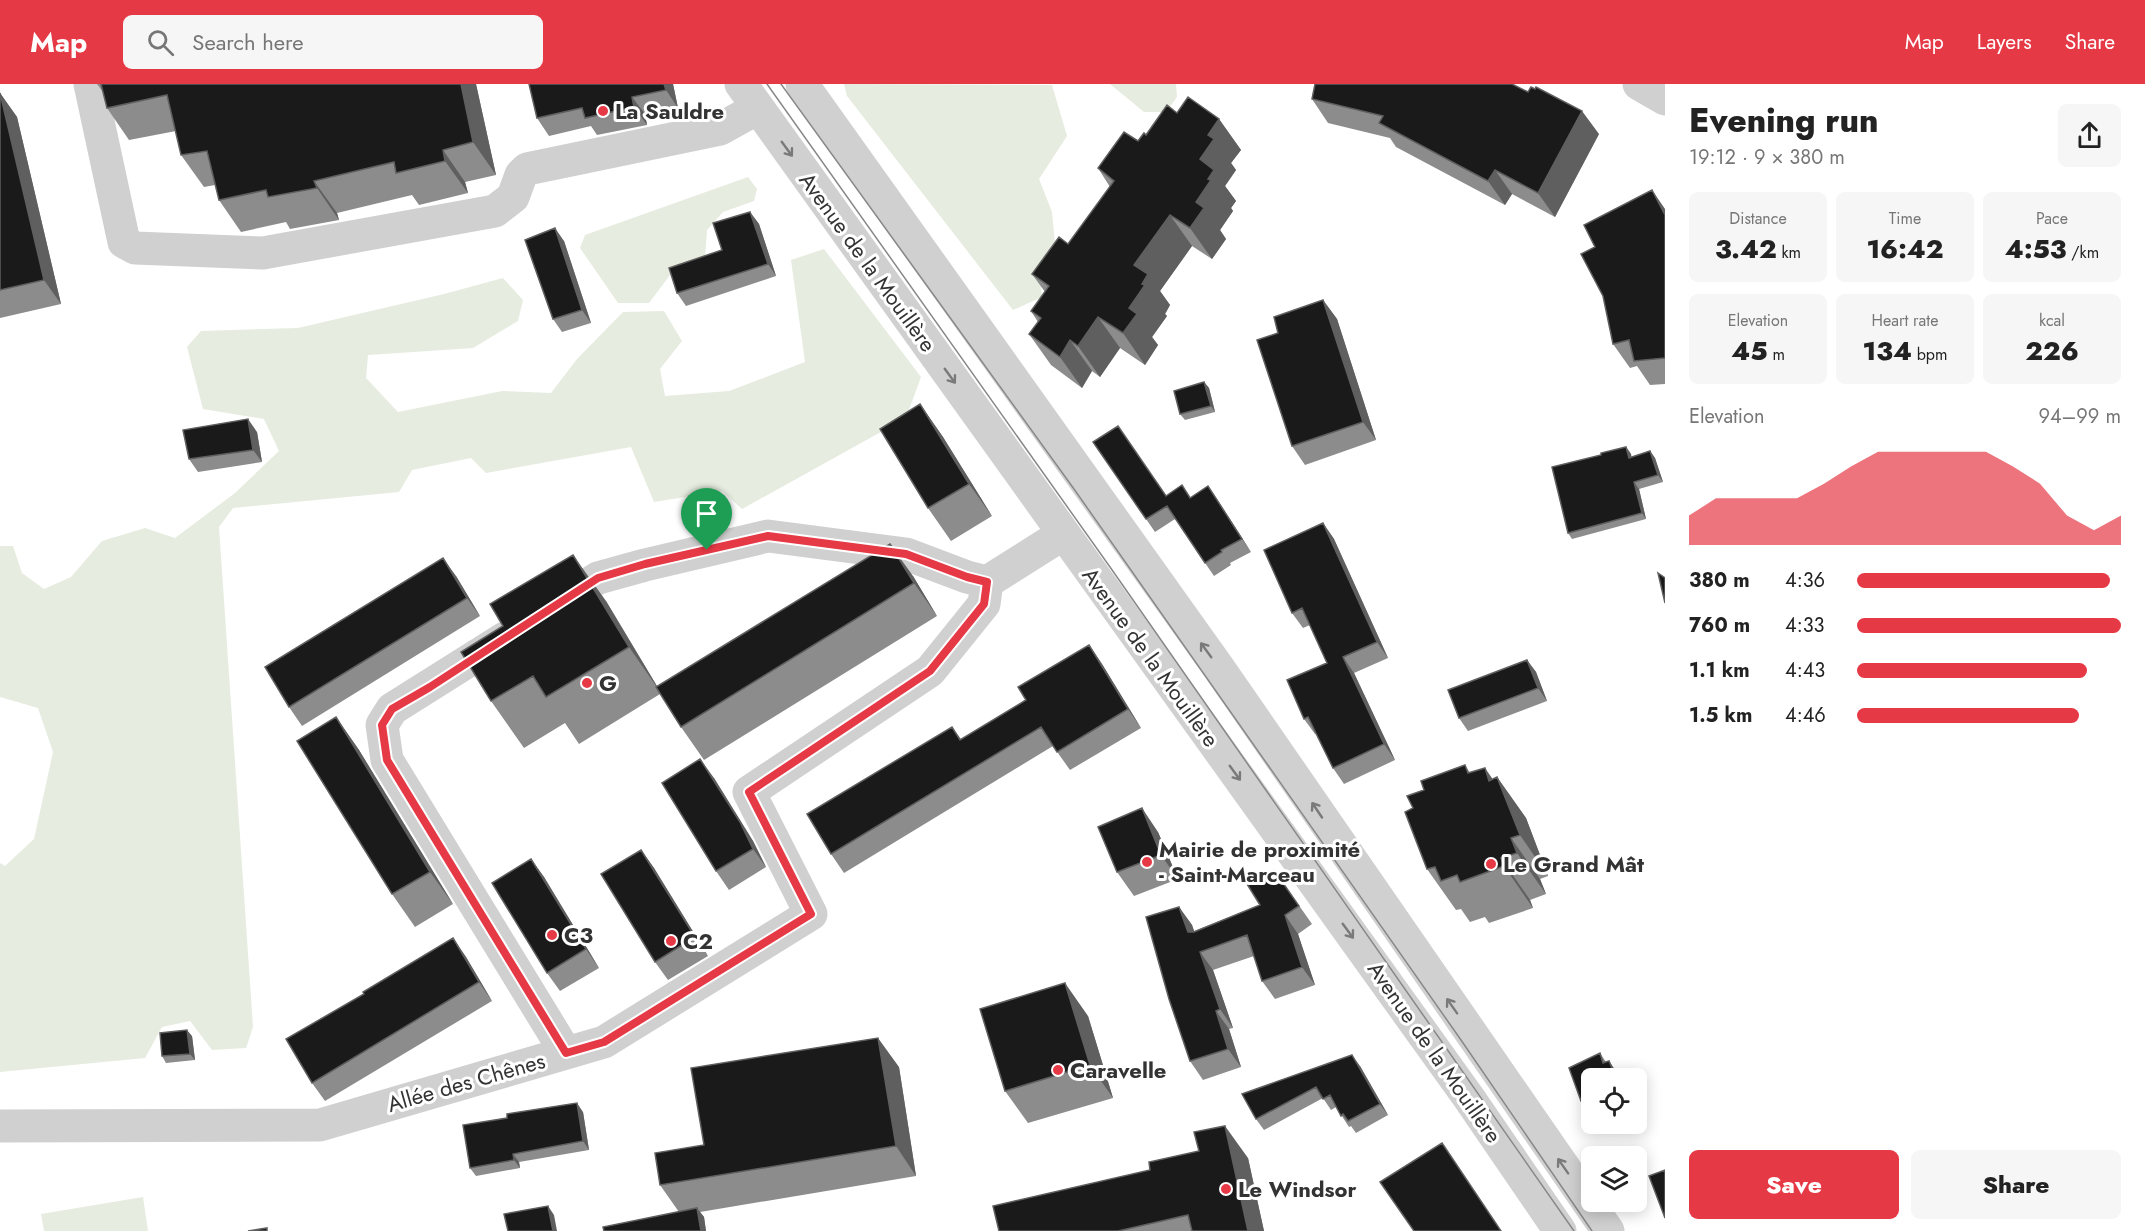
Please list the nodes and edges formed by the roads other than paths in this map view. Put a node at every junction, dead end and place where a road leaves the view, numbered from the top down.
1 (90, 84) edge
2 (802, 84) edge
3 (750, 96) edge
4 (1063, 534) junction
5 (987, 582) junction
6 (566, 1053) junction
7 (0, 1126) edge
8 (1560, 1231) edge
9 (1608, 1231) edge

1 - 3 street
9 -> 2 street, Avenue de la Mouillère
3 -> 4 street, Avenue de la Mouillère
4 - 5 street
4 -> 8 street, Avenue de la Mouillère
5 - 6 street, Allée des Chênes
5 - 6 street
6 - 7 street, Allée des Chênes

